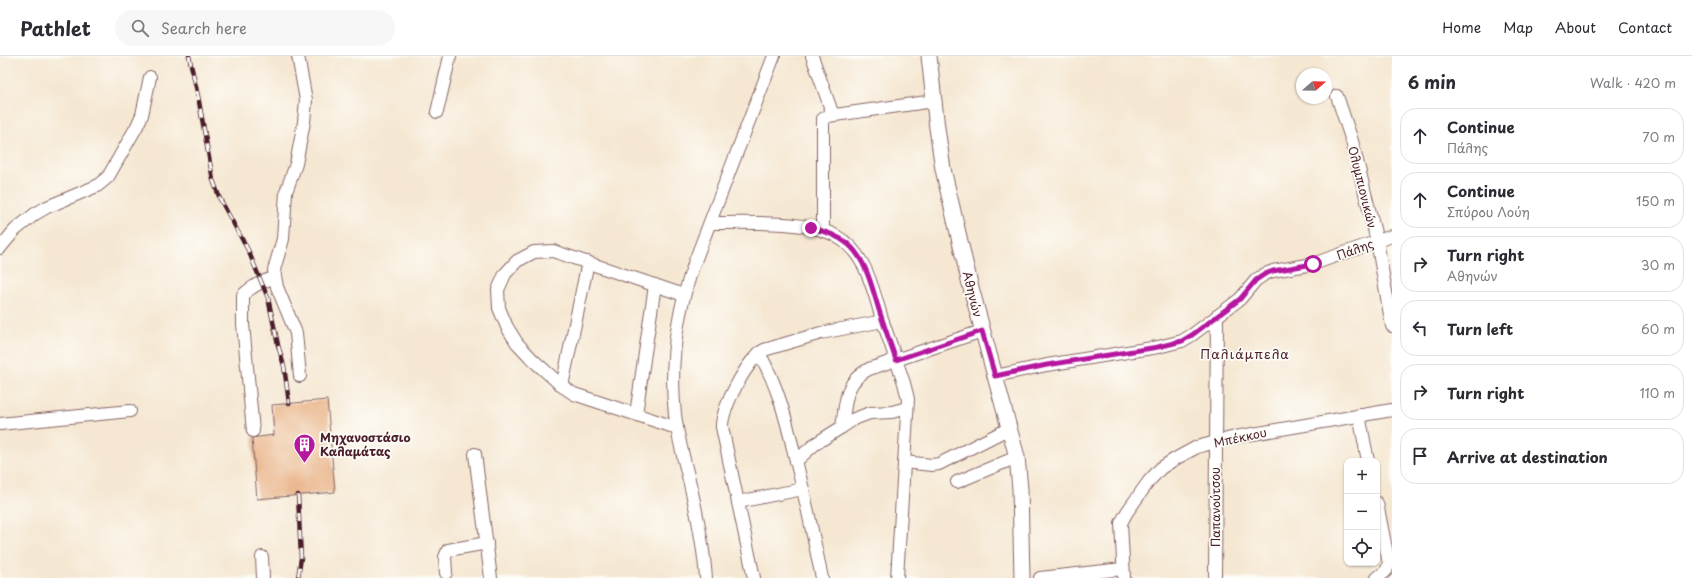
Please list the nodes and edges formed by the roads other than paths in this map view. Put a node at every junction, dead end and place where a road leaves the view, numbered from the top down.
1 (298, 56) edge
2 (450, 56) edge
3 (774, 56) edge
4 (812, 56) edge
5 (930, 56) edge
6 (150, 77) dead end
7 (1337, 96) dead end
8 (934, 102) junction
9 (437, 112) dead end
10 (833, 115) junction
11 (710, 223) junction
12 (823, 231) junction
13 (1392, 236) edge
14 (1377, 241) junction
15 (0, 248) edge
16 (588, 262) junction
17 (274, 278) junction
18 (655, 285) junction
19 (684, 295) junction
20 (1217, 316) junction
21 (883, 321) junction
22 (1392, 326) edge
23 (982, 331) junction
24 (759, 352) junction
25 (896, 360) junction
26 (300, 376) dead end
27 (995, 376) junction
28 (562, 386) junction
29 (907, 408) junction
30 (1392, 410) edge
31 (130, 411) dead end
32 (636, 414) junction
33 (1359, 416) junction
34 (0, 424) edge
35 (842, 427) junction
36 (677, 428) junction
37 (1010, 428) junction
38 (253, 431) dead end
39 (1215, 442) junction
40 (475, 454) dead end
41 (1017, 457) junction
42 (1367, 458) edge
43 (796, 461) junction
44 (904, 462) junction
45 (958, 482) dead end
46 (803, 489) junction
47 (738, 502) junction
48 (1380, 518) edge
49 (487, 543) junction
50 (262, 557) dead end
51 (446, 573) dead end
52 (1123, 574) edge
53 (263, 578) edge
54 (491, 578) edge
55 (706, 578) edge
56 (754, 578) edge
57 (822, 578) edge
58 (897, 578) edge
59 (1022, 578) edge
60 (1040, 578) edge
61 (1060, 578) edge
62 (1215, 578) edge
63 (1377, 578) edge

1 - 17 street
2 - 9 street
3 - 11 street
4 - 10 street
5 - 8 main road, Αθηνών
6 - 15 street
7 - 14 street, Ολυμπιονικών
8 - 10 street
8 - 23 main road, Αθηνών
10 - 12 street
11 - 12 street
11 - 19 street
12 - 21 street
13 - 14 street, Πάλης
14 - 20 street, Πάλης
14 - 22 street, Ολυμπιονικών
16 - 18 street
16 - 28 street
16 - 28 street
17 - 26 street
17 - 38 street
18 - 19 street
18 - 32 street
19 - 36 street
20 - 27 street, Πάλης
20 - 39 street, Παπανούτσου
21 - 24 street
21 - 25 street
23 - 25 street
23 - 27 main road, Αθηνών
24 - 43 street
24 - 47 street
25 - 29 street
25 - 35 street
27 - 37 main road, Αθηνών
28 - 32 street
29 - 35 street
29 - 44 street
30 - 33 street, Μπέκκου
31 - 34 street
32 - 36 street
33 - 39 street, Μπέκκου
33 - 42 street
35 - 43 street
36 - 55 street
37 - 41 main road, Αθηνών
37 - 44 street
39 - 52 street, Μπέκκου
39 - 62 street, Παπανούτσου
40 - 49 street
41 - 45 street
41 - 59 main road, Αθηνών
43 - 46 street
44 - 58 street
46 - 47 street
46 - 57 street
47 - 56 street
48 - 63 street
49 - 51 street
49 - 54 street
50 - 53 street
52 - 61 street
60 - 61 street

